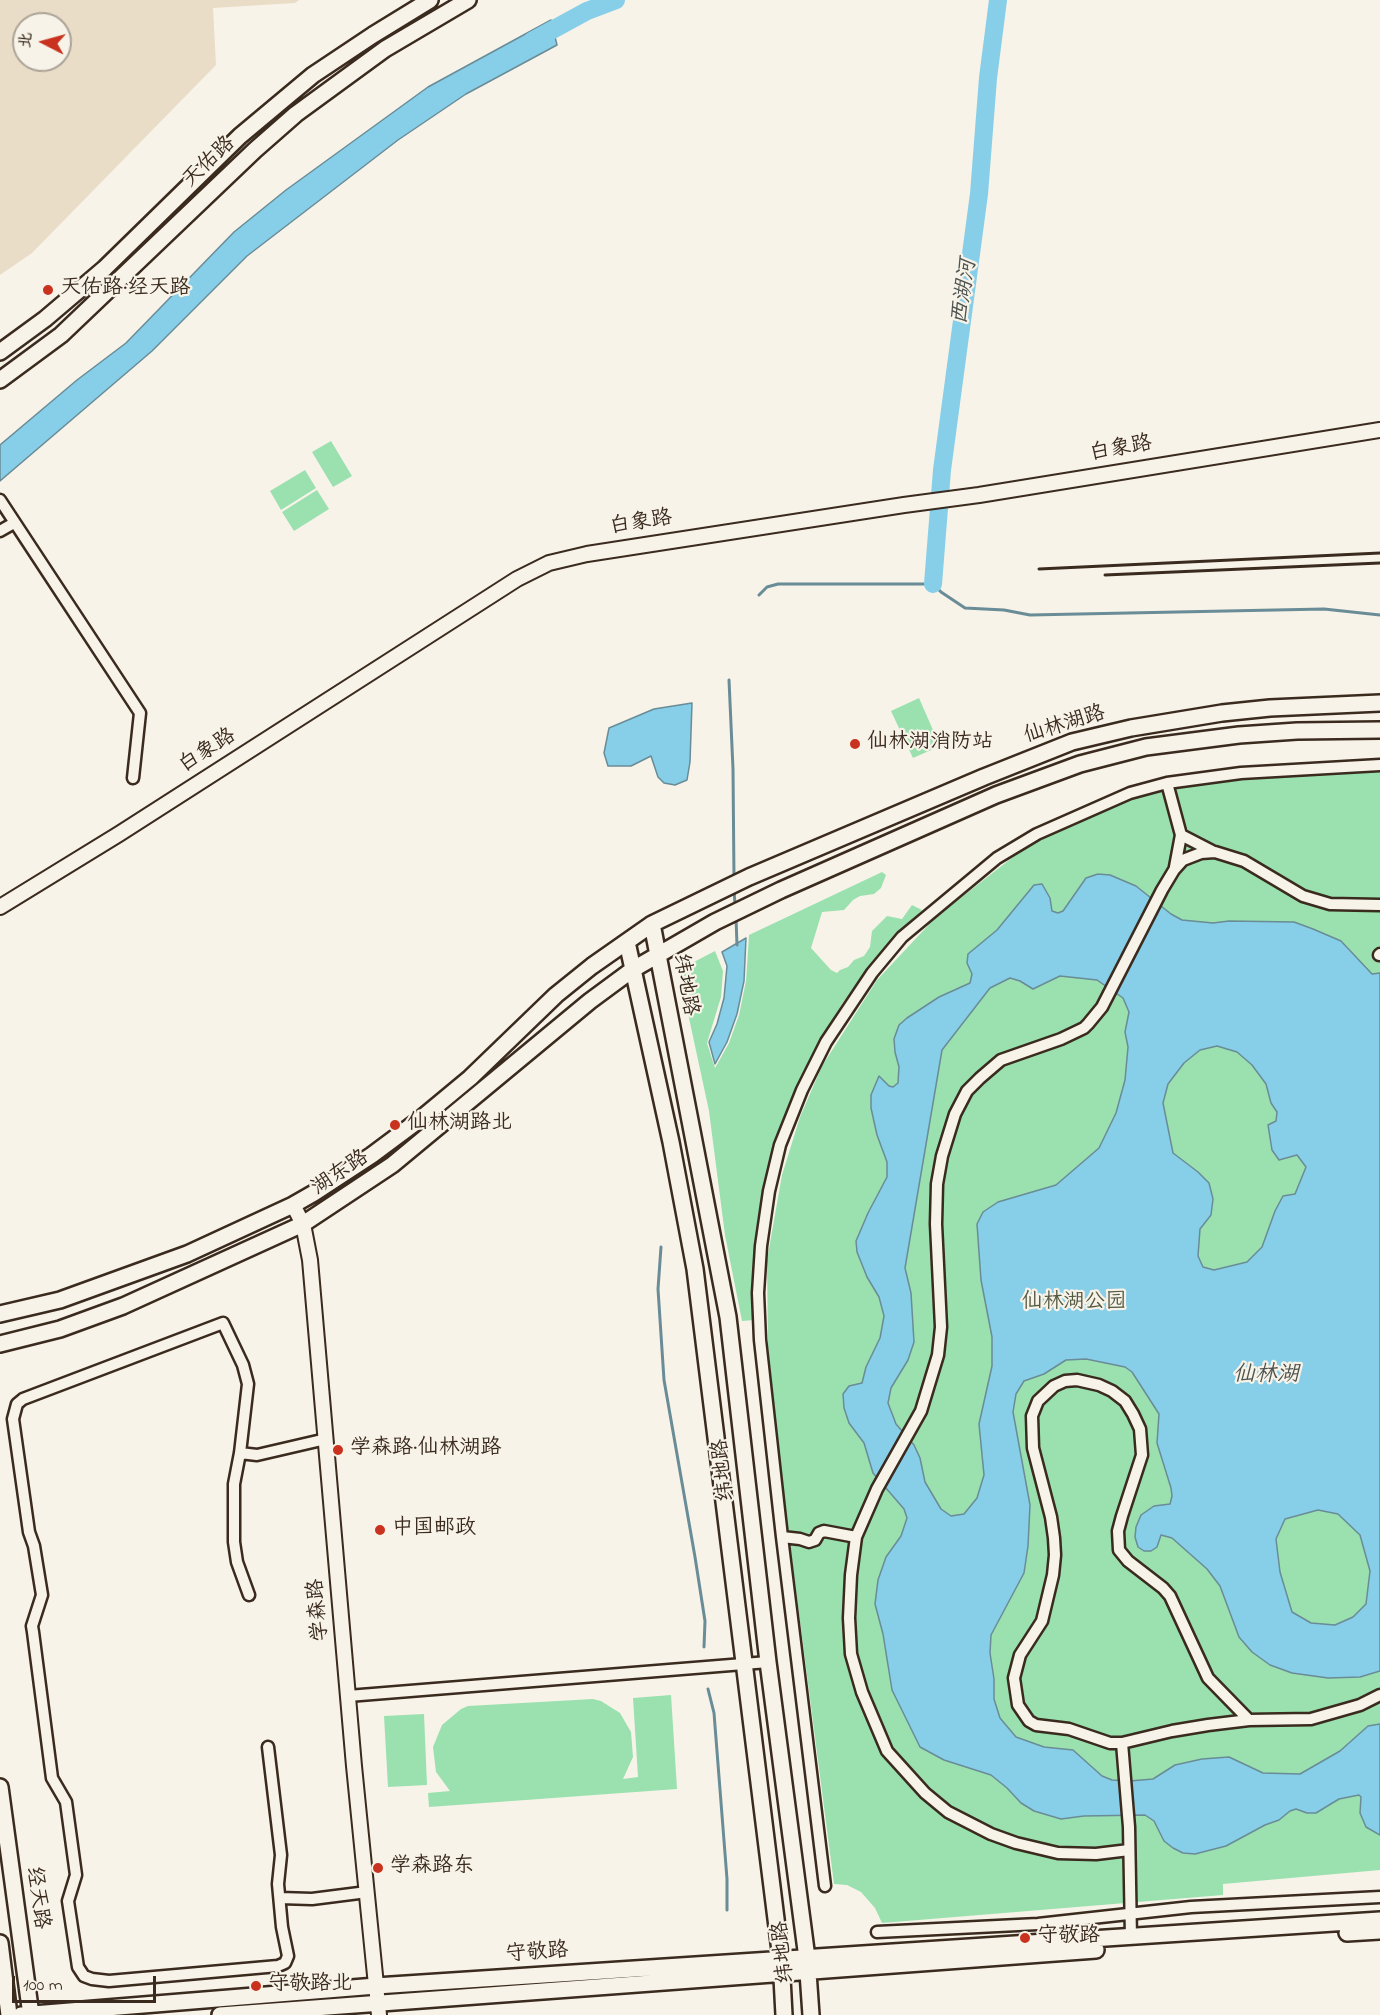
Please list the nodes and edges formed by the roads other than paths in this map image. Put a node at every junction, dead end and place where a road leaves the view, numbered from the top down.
1 (430, 0) edge
2 (468, 0) edge
3 (0, 352) edge
4 (0, 380) edge
5 (1380, 430) edge
6 (0, 501) edge
7 (14, 523) junction
8 (0, 531) edge
9 (1380, 703) edge
10 (1179, 719) junction
11 (1380, 730) edge
12 (1181, 741) junction
13 (1380, 765) edge
14 (133, 778) dead end
15 (1167, 783) junction
16 (1181, 835) junction
17 (1215, 852) junction
18 (1174, 870) junction
19 (1380, 905) edge
20 (0, 907) edge
21 (652, 924) junction
22 (627, 942) junction
23 (657, 954) junction
24 (632, 970) junction
25 (293, 1205) junction
26 (303, 1224) junction
27 (0, 1314) edge
28 (0, 1344) edge
29 (326, 1439) junction
30 (240, 1453) junction
31 (782, 1537) junction
32 (856, 1537) junction
33 (249, 1595) dead end
34 (768, 1662) junction
35 (744, 1665) junction
36 (1380, 1695) edge
37 (348, 1696) junction
38 (1249, 1720) junction
39 (1122, 1743) junction
40 (268, 1747) dead end
41 (0, 1787) edge
42 (1130, 1850) junction
43 (825, 1886) dead end
44 (367, 1892) junction
45 (1380, 1897) edge
46 (280, 1898) junction
47 (1131, 1914) junction
48 (1380, 1920) edge
49 (1380, 1931) edge
50 (877, 1932) dead end
51 (1131, 1938) junction
52 (0, 1943) edge
53 (781, 1959) junction
54 (808, 1965) junction
55 (782, 1975) junction
56 (376, 1986) junction
57 (378, 2009) edge
58 (9, 2015) edge
59 (28, 2015) edge
60 (220, 2015) edge
61 (784, 2015) edge
62 (811, 2015) edge

1 - 3 main road, 天佑路
2 - 4 main road, 天佑路
5 - 20 street, 白象路
6 - 7 street
7 - 8 street
7 - 14 street
9 - 10 main road, 仙林湖路
10 - 12 main road
10 - 21 main road, 仙林湖路
11 - 12 main road, 仙林湖路
12 - 23 main road, 仙林湖路
13 - 15 street
15 - 16 street
15 - 31 street
16 - 17 street
16 - 18 street
17 - 18 street
17 - 19 street
18 - 32 street
21 - 22 main road, 湖东路
21 - 23 main road, 纬地路
22 - 24 main road, 纬地路
22 - 25 main road, 湖东路
23 - 24 main road, 湖东路
23 - 34 main road, 纬地路
24 - 26 main road, 湖东路
24 - 35 main road, 纬地路
25 - 26 street, 学森路
25 - 27 main road, 湖东路
26 - 28 main road, 湖东路
26 - 29 street, 学森路
29 - 30 street
29 - 37 street, 学森路
30 - 33 street
30 - 46 street
31 - 32 street
31 - 43 street
32 - 42 street
34 - 35 street
34 - 54 main road, 纬地路
35 - 37 street
35 - 53 main road, 纬地路
36 - 38 street
37 - 44 street, 学森路
38 - 39 street
38 - 39 street
39 - 42 street
40 - 46 street
41 - 59 main road, 经天路
42 - 47 street
44 - 46 street
44 - 56 street, 学森路
45 - 47 street
47 - 50 street
47 - 51 street
48 - 51 main road, 守敬路
49 - 54 main road, 守敬路
51 - 54 main road, 守敬路
52 - 58 main road, 经天路
53 - 54 main road, 守敬路
53 - 55 main road, 纬地路
53 - 56 main road, 守敬路
54 - 55 main road, 守敬路
54 - 62 main road, 纬地路
55 - 57 main road, 守敬路
55 - 61 main road, 纬地路
56 - 57 street, 学森路
56 - 59 main road, 守敬路
57 - 60 main road, 守敬路

